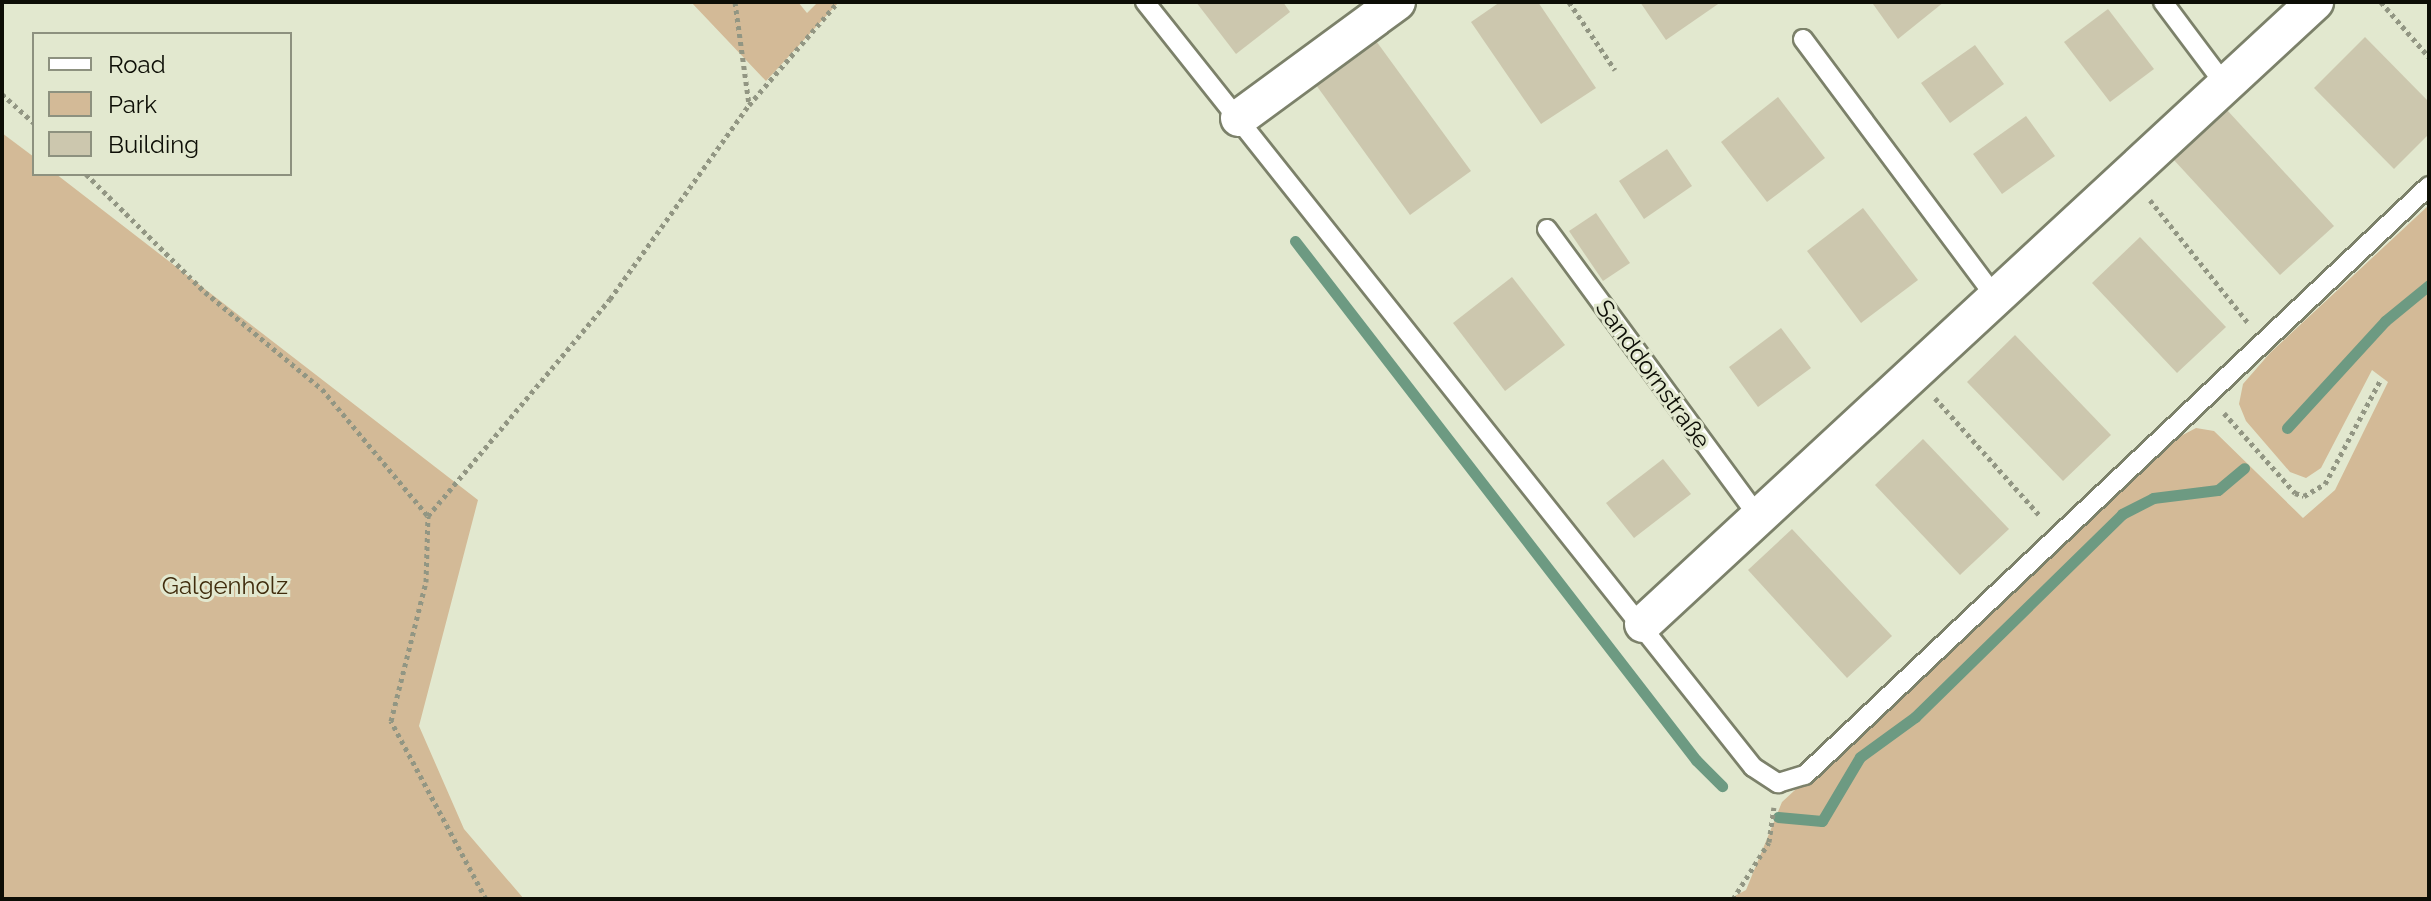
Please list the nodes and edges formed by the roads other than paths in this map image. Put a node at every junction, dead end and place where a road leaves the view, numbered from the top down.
1 (1145, 2) edge
2 (2163, 2) edge
3 (2315, 2) edge
4 (1373, 9) edge
5 (1803, 39) dead end
6 (2225, 85) junction
7 (1239, 118) junction
8 (2429, 186) edge
9 (1547, 229) dead end
10 (1995, 297) junction
11 (1759, 518) junction
12 (1643, 624) junction

1 - 7 lane
2 - 6 lane
3 - 6 street
4 - 7 street
5 - 10 lane
6 - 10 street
7 - 12 lane
8 - 12 lane
9 - 11 lane, Sanddornstraße
10 - 11 street
11 - 12 street

